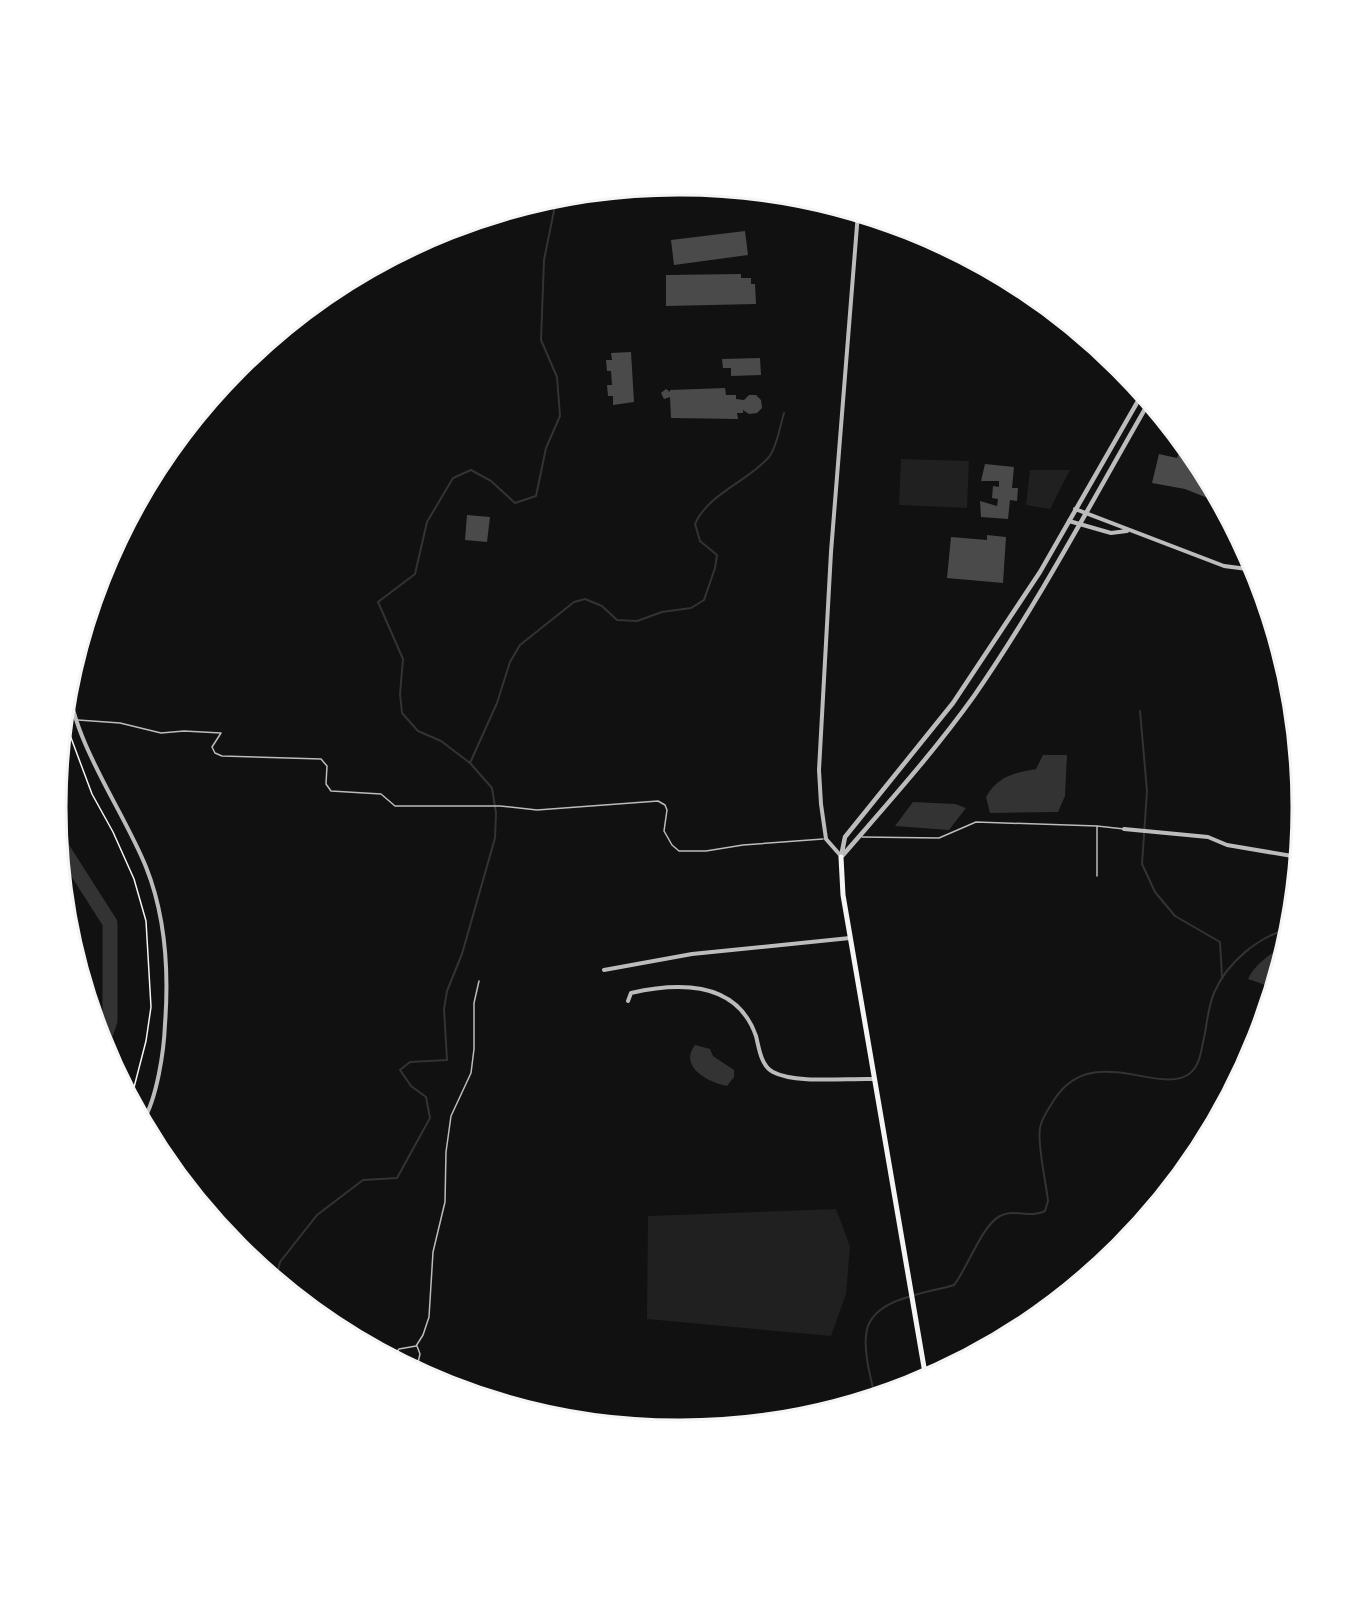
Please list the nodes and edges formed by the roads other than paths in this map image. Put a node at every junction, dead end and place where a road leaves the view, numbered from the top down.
1 (857, 221) edge
2 (1138, 401) edge
3 (1145, 409) edge
4 (1075, 509) junction
5 (1085, 513) junction
6 (1070, 521) junction
7 (1080, 524) junction
8 (1127, 531) junction
9 (1243, 568) edge
10 (74, 708) edge
11 (77, 719) junction
12 (1097, 826) junction
13 (1125, 829) joint
14 (858, 837) junction
15 (826, 839) junction
16 (1290, 856) edge
17 (841, 857) junction
18 (1097, 876) dead end
19 (850, 938) junction
20 (604, 970) dead end
21 (479, 981) dead end
22 (628, 1001) dead end
23 (873, 1079) junction
24 (146, 1110) edge
25 (416, 1346) junction
26 (397, 1351) edge
27 (418, 1362) edge
28 (924, 1369) edge

1 - 15 street
2 - 4 street
3 - 5 street
4 - 5 street
4 - 6 street
5 - 7 street
5 - 8 street
6 - 7 street
6 - 17 street
7 - 8 street
7 - 14 street
8 - 9 street
10 - 11 street
11 - 15 lane
11 - 24 street
12 - 13 lane
12 - 14 lane
12 - 18 lane
13 - 16 street
14 - 17 street
15 - 17 street
17 - 19 main road
19 - 20 street
19 - 23 main road
21 - 25 lane
22 - 23 street
23 - 28 main road
25 - 26 lane
25 - 27 lane

